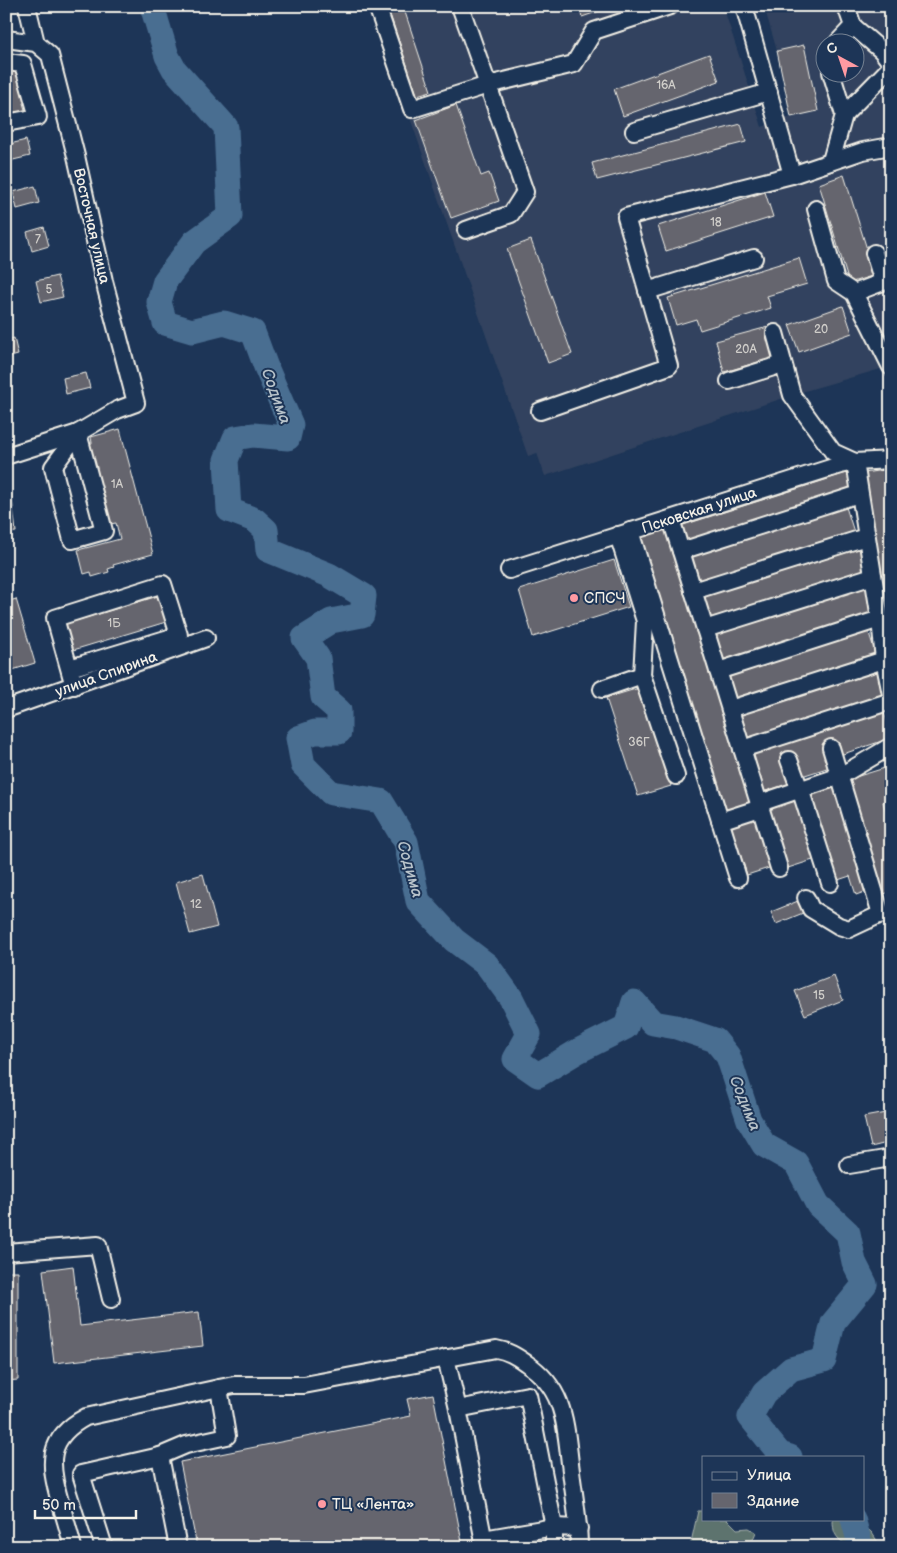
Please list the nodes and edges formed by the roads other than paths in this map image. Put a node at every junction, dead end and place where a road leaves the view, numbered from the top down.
1 (27, 6) edge
2 (377, 6) edge
3 (460, 6) edge
4 (670, 6) edge
5 (744, 6) edge
6 (846, 6) edge
7 (853, 26) junction
8 (847, 32) edge
9 (6, 39) edge
10 (41, 46) junction
11 (6, 62) edge
12 (891, 65) edge
13 (834, 82) edge
14 (488, 85) junction
15 (769, 92) junction
16 (64, 107) junction
17 (37, 112) junction
18 (844, 115) junction
19 (6, 123) edge
20 (634, 131) dead end
21 (891, 146) edge
22 (831, 162) junction
23 (792, 175) junction
24 (816, 209) dead end
25 (466, 230) dead end
26 (874, 253) dead end
27 (754, 258) dead end
28 (648, 291) junction
29 (854, 293) junction
30 (775, 332) dead end
31 (783, 364) junction
32 (891, 367) edge
33 (730, 381) dead end
34 (540, 411) dead end
35 (78, 433) junction
36 (6, 456) edge
37 (891, 460) edge
38 (855, 462) junction
39 (859, 494) junction
40 (671, 518) junction
41 (624, 533) junction
42 (866, 537) junction
43 (680, 551) junction
44 (509, 570) dead end
45 (873, 576) junction
46 (693, 591) junction
47 (880, 620) junction
48 (705, 629) junction
49 (206, 638) dead end
50 (181, 640) junction
51 (884, 660) junction
52 (70, 668) junction
53 (718, 670) junction
54 (642, 675) junction
55 (74, 686) junction
56 (602, 690) dead end
57 (891, 694) edge
58 (891, 701) edge
59 (6, 709) edge
60 (730, 709) junction
61 (891, 746) edge
62 (831, 748) dead end
63 (742, 749) junction
64 (789, 760) dead end
65 (676, 776) dead end
66 (840, 776) junction
67 (799, 790) junction
68 (760, 806) junction
69 (720, 821) junction
70 (779, 868) dead end
71 (738, 878) dead end
72 (830, 883) dead end
73 (806, 898) dead end
74 (886, 915) edge
75 (891, 1158) edge
76 (849, 1165) dead end
77 (6, 1252) edge
78 (111, 1299) dead end
79 (446, 1358) junction
80 (219, 1388) junction
81 (458, 1409) junction
82 (160, 1456) junction
83 (554, 1527) junction
84 (579, 1528) junction
85 (484, 1543) edge
86 (73, 1547) edge
87 (104, 1547) edge
88 (178, 1547) edge
89 (554, 1547) edge
90 (579, 1547) edge

1 - 10 street, Восточная улица
2 - 14 street
3 - 14 street
4 - 14 street
5 - 15 street
6 - 7 street
7 - 8 street
7 - 12 street
9 - 10 street
10 - 16 street, Восточная улица
11 - 17 street
12 - 18 street
13 - 18 street
14 - 25 street
15 - 20 street
15 - 23 street
16 - 17 street
16 - 35 street, Восточная улица
17 - 19 street
18 - 22 street
21 - 22 street
22 - 23 street
23 - 28 street
24 - 29 street
26 - 29 street
27 - 28 street
28 - 34 street
29 - 32 street
30 - 31 street
31 - 33 street
31 - 38 street
35 - 35 street
35 - 36 street
37 - 38 street, Псковская улица
38 - 39 street
38 - 40 street, Псковская улица
39 - 42 street
39 - 43 street
40 - 41 street, Псковская улица
40 - 43 street
41 - 44 street, Псковская улица
41 - 54 street
41 - 69 street
42 - 45 street
42 - 46 street
43 - 46 street
45 - 47 street
45 - 48 street
46 - 48 street
47 - 51 street
47 - 53 street
48 - 53 street
49 - 50 street, улица Спирина
50 - 52 street
50 - 52 street
50 - 55 street, улица Спирина
51 - 57 street
51 - 60 street
52 - 55 street
53 - 60 street
54 - 56 street
54 - 65 street
55 - 59 street, улица Спирина
58 - 63 street
60 - 63 street
61 - 66 street
62 - 66 street
63 - 68 street
64 - 67 street
66 - 67 street
66 - 74 street
67 - 68 street
67 - 72 street
68 - 69 street
68 - 70 street
69 - 71 street
73 - 74 street
75 - 76 street
77 - 78 street
79 - 80 street
79 - 81 street
79 - 84 street
80 - 82 street
80 - 86 street
81 - 83 street
81 - 85 street
82 - 87 street
82 - 88 street
83 - 84 street
83 - 85 street
83 - 89 street
84 - 90 street

